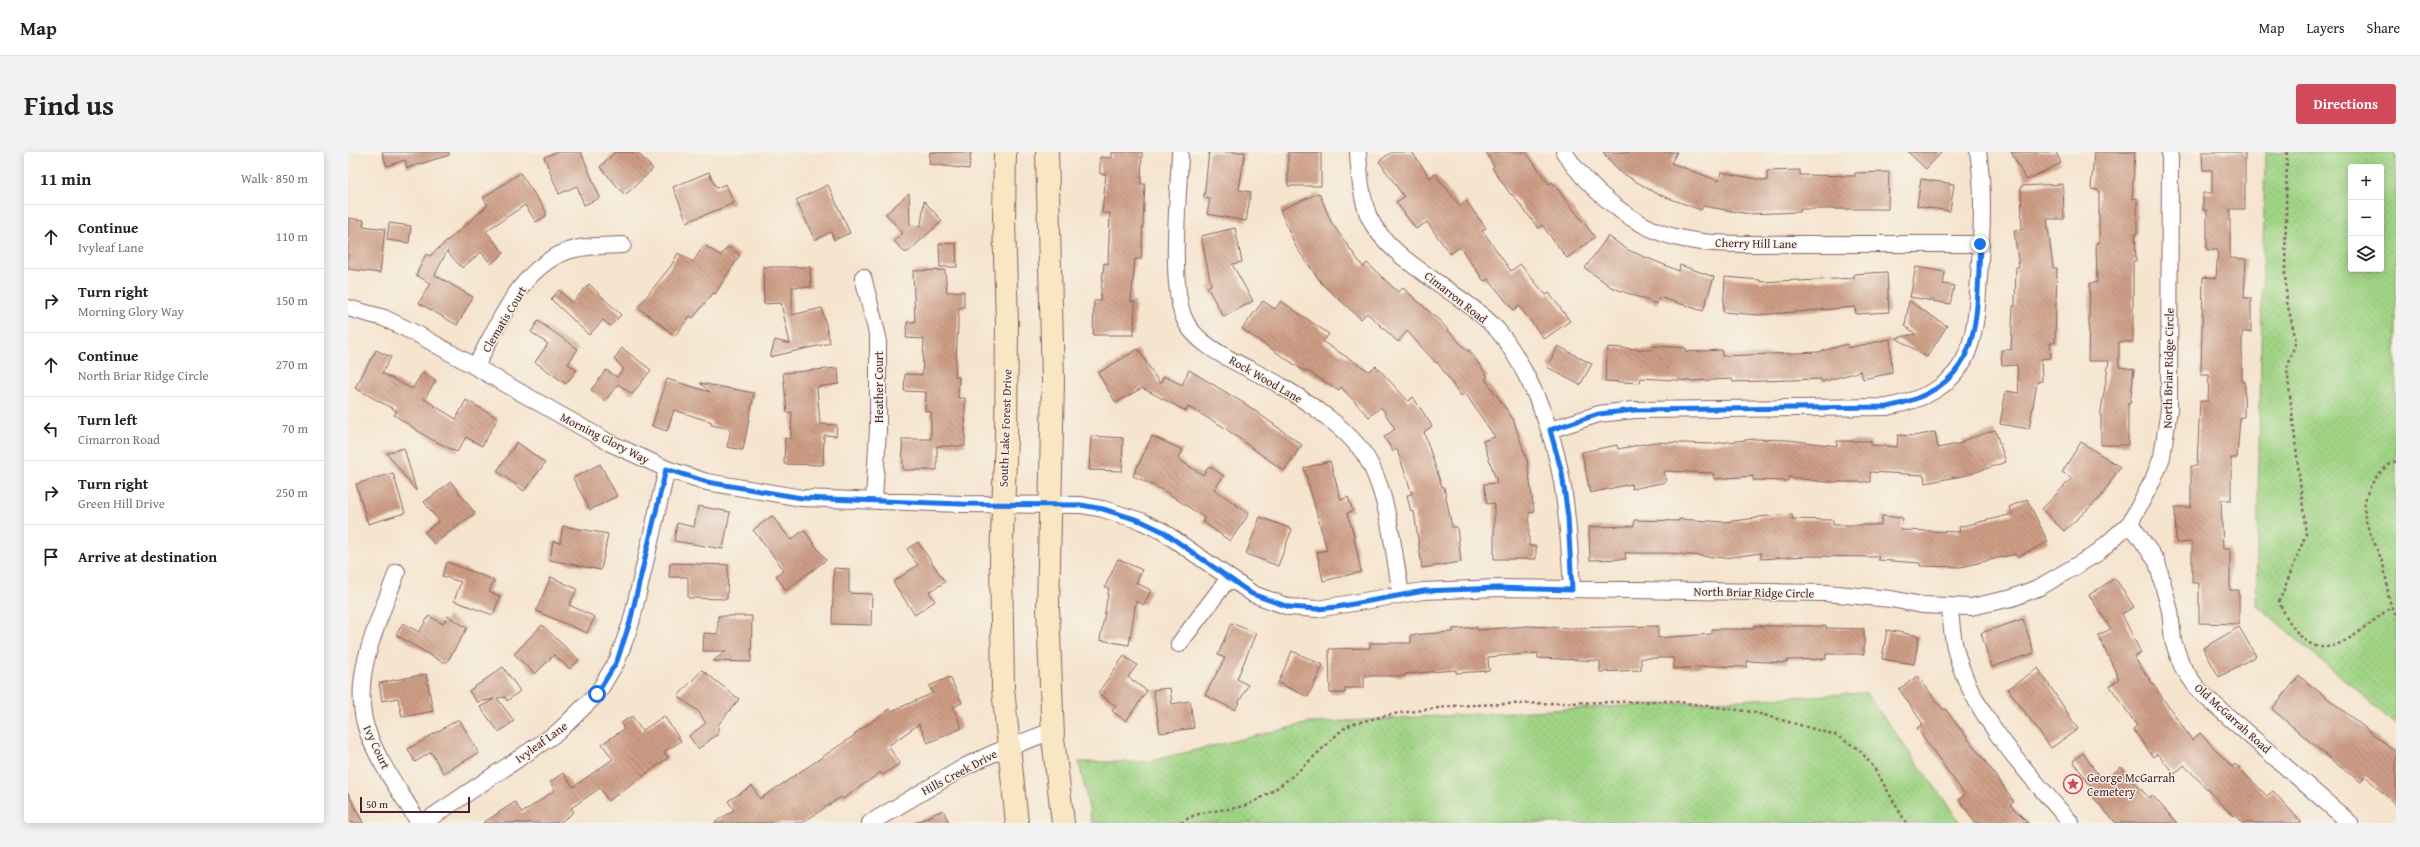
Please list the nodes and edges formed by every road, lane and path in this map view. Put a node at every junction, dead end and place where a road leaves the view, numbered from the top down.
1 (1005, 152) edge
2 (1047, 152) edge
3 (1180, 152) edge
4 (1358, 152) edge
5 (1564, 152) edge
6 (1978, 152) edge
7 (2170, 152) edge
8 (2286, 152) edge
9 (1980, 244) junction
10 (622, 245) dead end
11 (863, 276) dead end
12 (348, 308) edge
13 (476, 366) junction
14 (1550, 430) junction
15 (2396, 461) edge
16 (666, 469) junction
17 (874, 500) junction
18 (1003, 505) junction
19 (1051, 505) junction
20 (2130, 523) junction
21 (397, 572) dead end
22 (1228, 579) junction
23 (1572, 590) junction
24 (1401, 594) junction
25 (1950, 607) junction
26 (2391, 607) junction
27 (2396, 614) edge
28 (1179, 644) dead end
29 (1052, 731) junction
30 (1008, 747) junction
31 (419, 823) edge
32 (423, 823) edge
33 (870, 823) edge
34 (1017, 823) edge
35 (1063, 823) edge
36 (1181, 823) edge
37 (1906, 823) edge
38 (2071, 823) edge
39 (2350, 823) edge

1 - 18 main road, South Lake Forest Drive
2 - 19 main road
3 - 24 street, Rock Wood Lane
4 - 14 street, Cimarron Road
5 - 9 street, Cherry Hill Lane
6 - 9 street
7 - 20 street, North Briar Ridge Circle
8 - 26 path
9 - 14 street
10 - 13 street, Clematis Court
11 - 17 street, Heather Court
12 - 13 street, Morning Glory Way
13 - 16 street, Morning Glory Way
14 - 23 street, Cimarron Road
15 - 26 path
16 - 17 street, Morning Glory Way
16 - 32 street, Ivyleaf Lane
17 - 18 street, Morning Glory Way
18 - 19 street, North Briar Ridge Circle
18 - 30 main road, South Lake Forest Drive
19 - 22 street, North Briar Ridge Circle
19 - 29 main road
20 - 25 street, North Briar Ridge Circle
20 - 39 street, Old McGarrah Road
21 - 31 street, Ivy Court
22 - 24 street, North Briar Ridge Circle
22 - 28 street
23 - 24 street, North Briar Ridge Circle
23 - 25 street, North Briar Ridge Circle
25 - 38 street
26 - 27 path
29 - 30 street, Hills Creek Drive
29 - 35 main road
30 - 33 street, Hills Creek Drive
30 - 34 main road, South Lake Forest Drive
36 - 37 path

